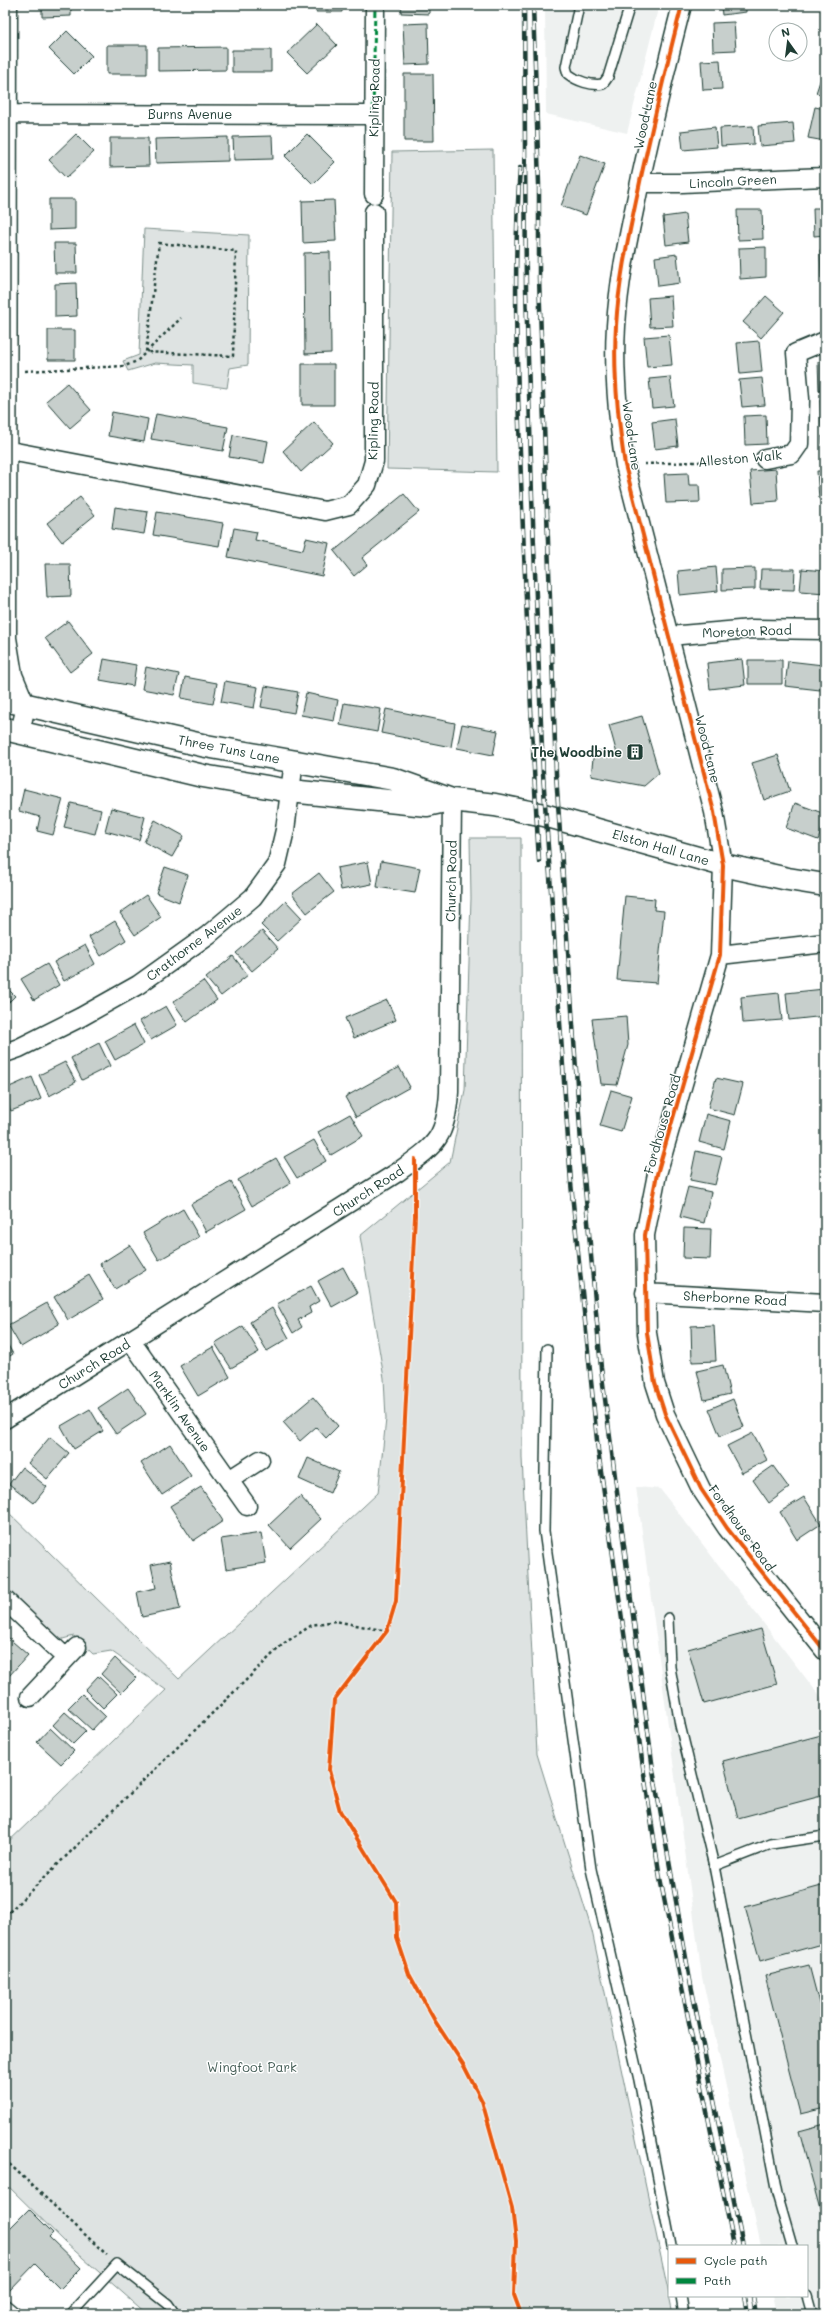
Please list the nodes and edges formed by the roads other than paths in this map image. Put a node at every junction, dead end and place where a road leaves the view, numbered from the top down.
1 (8, 5) edge
2 (375, 5) edge
3 (579, 5) edge
4 (630, 5) edge
5 (682, 5) edge
6 (6, 114) edge
7 (373, 115) junction
8 (825, 177) edge
9 (640, 183) junction
10 (374, 194) dead end
11 (374, 212) dead end
12 (825, 341) edge
13 (6, 450) edge
14 (765, 459) road end
15 (825, 630) edge
16 (669, 636) junction
17 (6, 641) edge
18 (5, 700) edge
19 (26, 706) junction
20 (12, 731) edge
21 (294, 762) junction
22 (290, 791) junction
23 (452, 800) junction
24 (544, 815) joint
25 (724, 865) junction
26 (825, 885) edge
27 (825, 943) edge
28 (720, 955) junction
29 (5, 1053) edge
30 (645, 1293) junction
31 (825, 1303) edge
32 (131, 1341) junction
33 (547, 1349) dead end
34 (5, 1419) edge
35 (260, 1460) dead end
36 (229, 1480) junction
37 (247, 1506) dead end
38 (5, 1600) edge
39 (668, 1618) dead end
40 (825, 1651) edge
41 (30, 1697) dead end
42 (825, 1836) edge
43 (714, 1866) junction
44 (671, 2245) edge
45 (792, 2245) edge
46 (681, 2297) edge
47 (807, 2297) edge
48 (5, 2304) edge
49 (17, 2314) edge
50 (71, 2314) edge
51 (175, 2314) edge
52 (684, 2314) edge
53 (812, 2314) edge

1 - 6 street
2 - 7 street, Kipling Road
3 - 4 lane
5 - 9 street, Wood Lane
6 - 7 street, Burns Avenue
6 - 13 street
7 - 10 street, Kipling Road
8 - 9 street, Lincoln Green
9 - 16 street, Wood Lane
11 - 13 street, Kipling Road
12 - 14 street, Alleston Walk
13 - 17 street
15 - 16 street, Moreton Road
16 - 25 street, Wood Lane
17 - 19 street
18 - 19 street, Three Tuns Lane
19 - 20 street
19 - 21 street, Three Tuns Lane
20 - 22 street, Three Tuns Lane
21 - 22 street, Crathorne Avenue
21 - 23 street, Three Tuns Lane
22 - 23 street, Three Tuns Lane
22 - 29 street, Crathorne Avenue
23 - 24 street, Three Tuns Lane
23 - 32 street, Church Road
24 - 25 street, Elston Hall Lane
25 - 26 street, Elston Hall Lane
25 - 28 street, Fordhouse Road
27 - 28 street
28 - 30 street, Fordhouse Road
30 - 31 street, Sherborne Road
30 - 40 street, Fordhouse Road
32 - 34 street, Church Road
32 - 36 street, Marklin Avenue
33 - 44 lane
35 - 36 street
36 - 37 street, Marklin Avenue
38 - 41 street
39 - 43 lane
42 - 43 lane
43 - 45 lane
46 - 52 lane
47 - 53 lane
48 - 49 lane
50 - 51 lane

